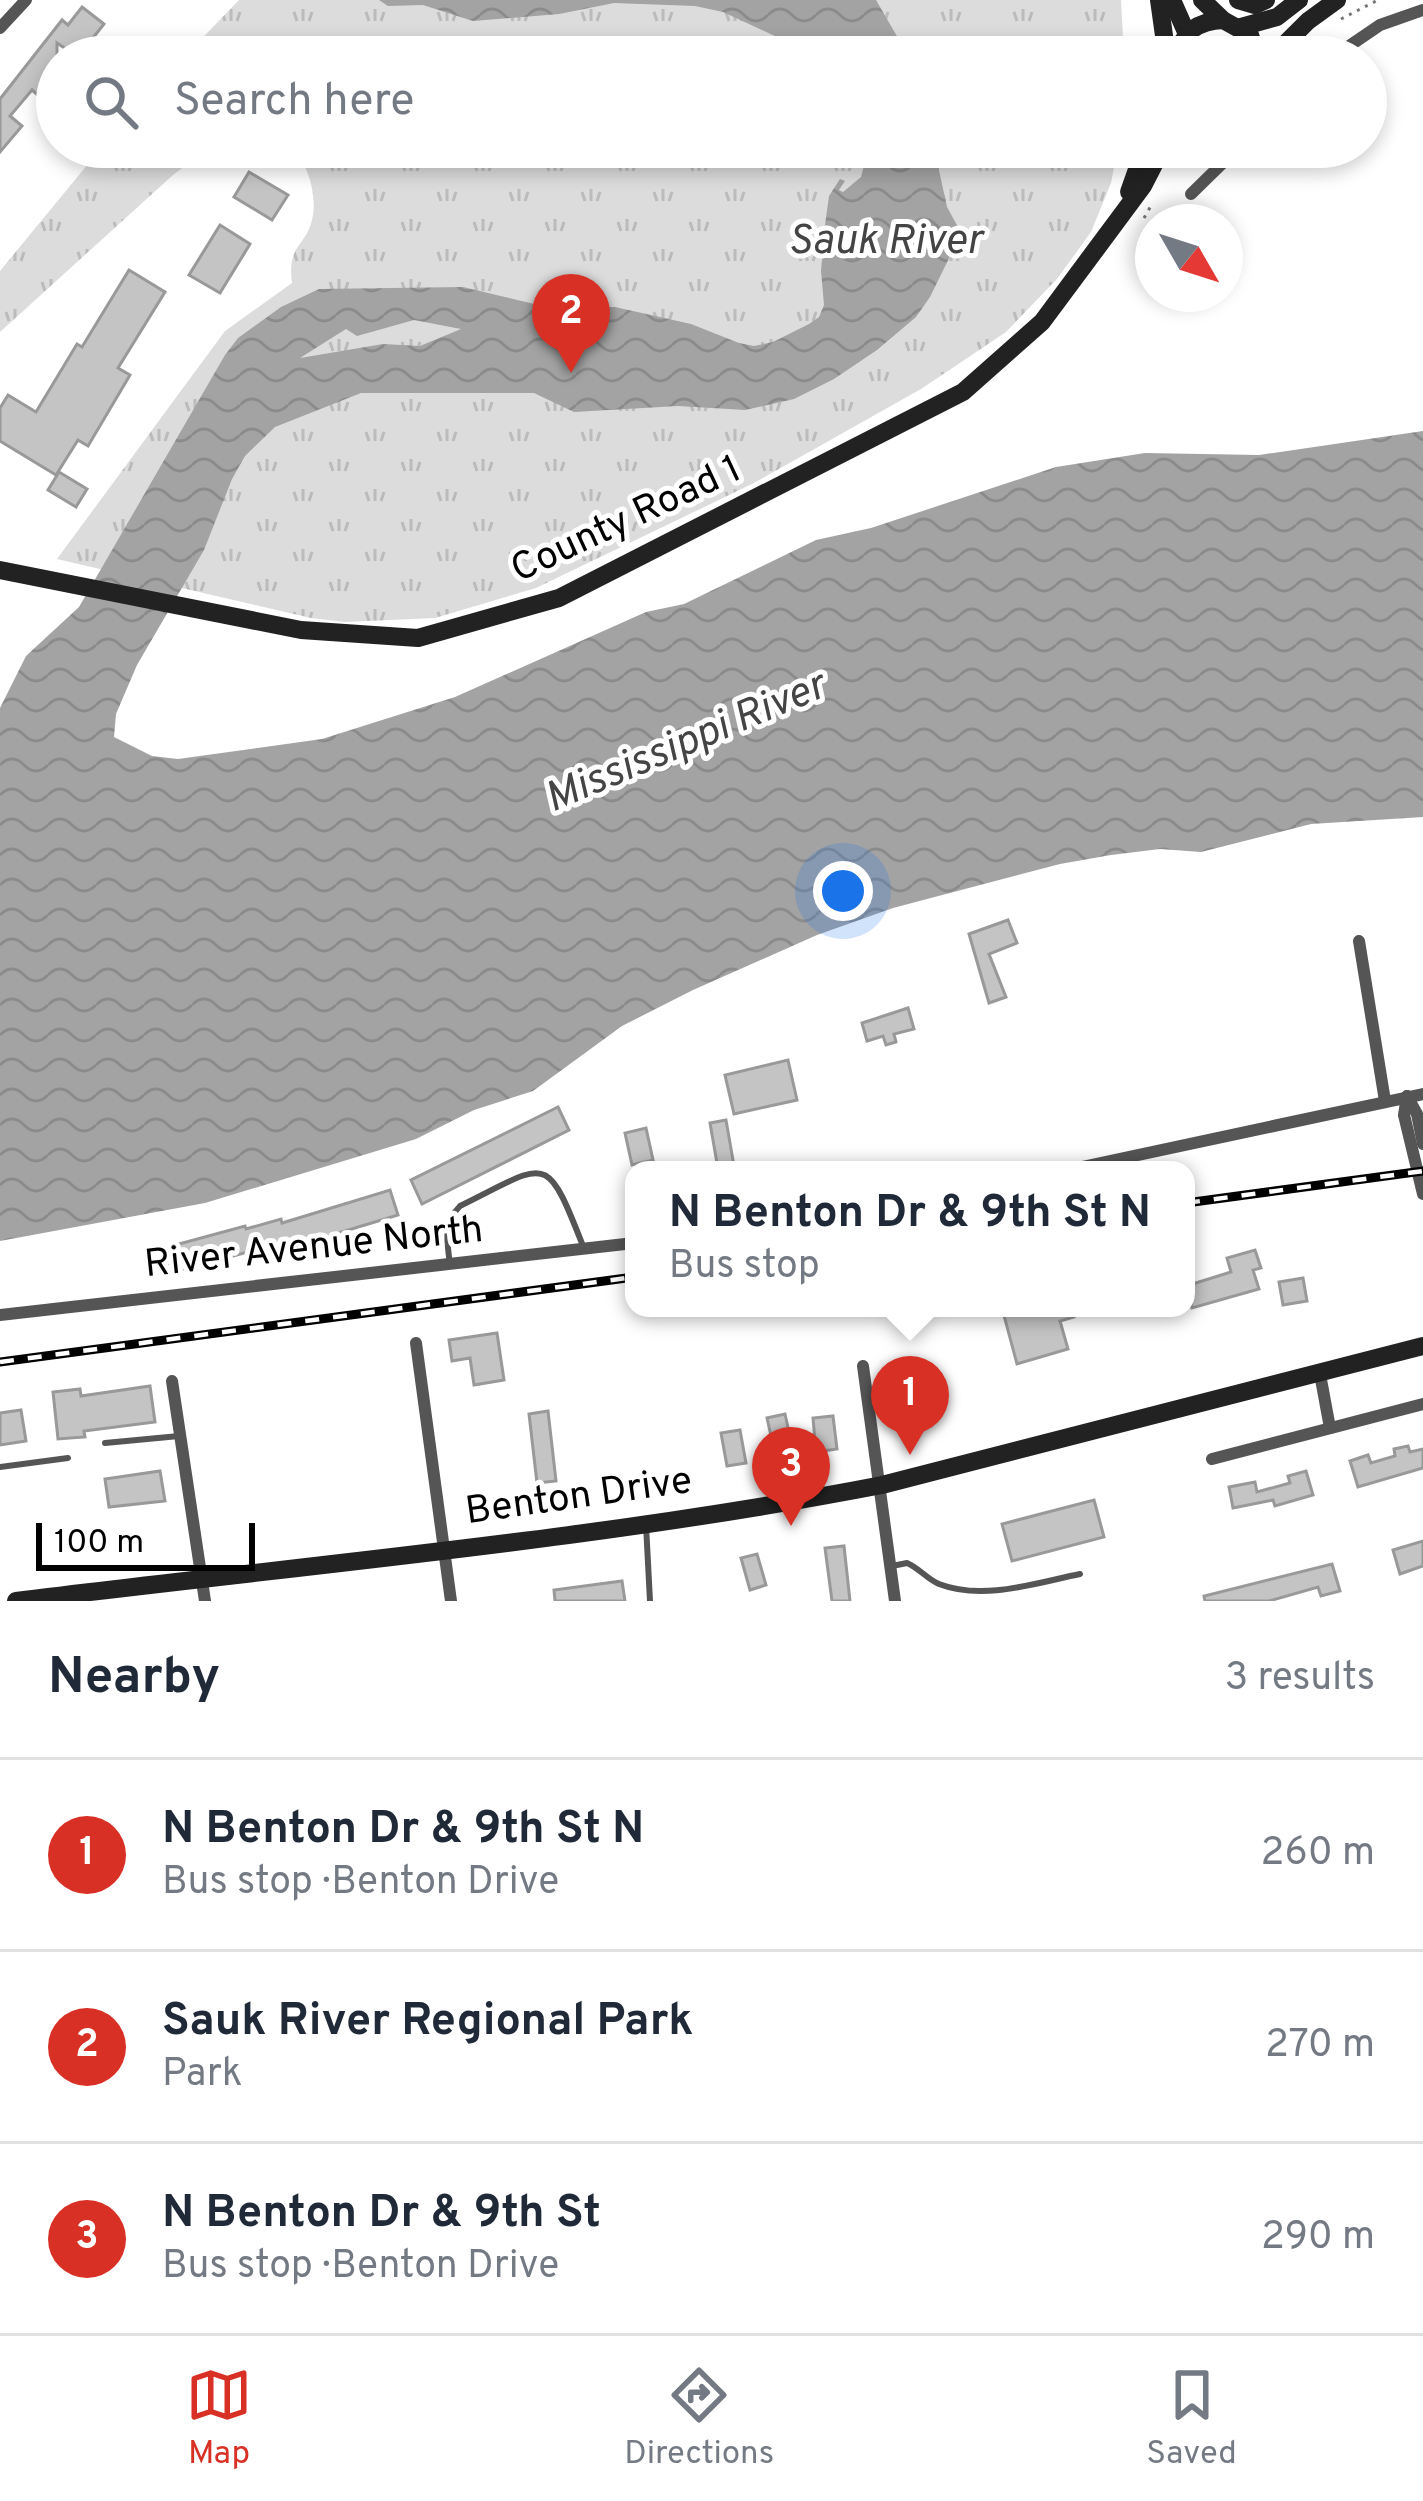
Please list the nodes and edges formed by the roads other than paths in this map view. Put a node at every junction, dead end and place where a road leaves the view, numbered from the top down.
1 (26, 0) edge
2 (1160, 0) edge
3 (1172, 0) edge
4 (1202, 0) edge
5 (1238, 0) edge
6 (1266, 0) edge
7 (1299, 0) edge
8 (1337, 0) edge
9 (1423, 10) edge
10 (1232, 23) junction
11 (0, 28) edge
12 (1187, 34) joint
13 (1164, 36) edge
14 (1250, 36) edge
15 (1293, 36) edge
16 (1364, 36) edge
17 (1137, 168) edge
18 (1152, 168) edge
19 (1218, 168) edge
20 (1191, 194) dead end
21 (1119, 219) junction
22 (0, 570) edge
23 (1359, 941) dead end
24 (1423, 1094) edge
25 (1407, 1096) junction
26 (1385, 1101) junction
27 (1423, 1144) edge
28 (1109, 1161) edge
29 (1423, 1194) edge
30 (625, 1244) edge
31 (584, 1249) junction
32 (451, 1265) junction
33 (0, 1315) edge
34 (416, 1343) dead end
35 (1423, 1346) edge
36 (863, 1366) dead end
37 (1320, 1374) junction
38 (172, 1382) dead end
39 (1423, 1405) edge
40 (1330, 1428) junction
41 (179, 1436) junction
42 (105, 1443) dead end
43 (68, 1457) dead end
44 (1212, 1459) dead end
45 (0, 1467) edge
46 (882, 1485) junction
47 (646, 1522) junction
48 (445, 1550) junction
49 (892, 1566) junction
50 (1080, 1574) dead end
51 (203, 1578) junction
52 (16, 1601) edge
53 (205, 1601) edge
54 (451, 1601) edge
55 (650, 1601) edge
56 (896, 1601) edge

1 - 11 street
2 - 13 street
3 - 12 street
4 - 10 street
5 - 6 street
7 - 10 street
8 - 15 street
9 - 16 street
10 - 12 street
10 - 14 street
17 - 21 street, County Road 1
18 - 21 street, County Road 1
19 - 20 street
21 - 22 street, County Road 1
23 - 26 street
24 - 25 street
25 - 26 street
25 - 27 street
25 - 29 street
26 - 28 street
30 - 31 street, River Avenue North
31 - 32 street, River Avenue North
31 - 32 lane
32 - 33 street, River Avenue North
34 - 48 street
35 - 37 street, Benton Drive
36 - 46 street
37 - 40 street
37 - 46 street, Benton Drive
38 - 41 street
39 - 40 street
40 - 44 street
41 - 42 lane
41 - 51 street
43 - 45 lane
46 - 47 street, Benton Drive
46 - 49 street
47 - 48 street, Benton Drive
47 - 55 lane
48 - 51 street, Benton Drive
48 - 54 street
49 - 50 lane
49 - 56 street
51 - 52 street, Benton Drive
51 - 53 street

